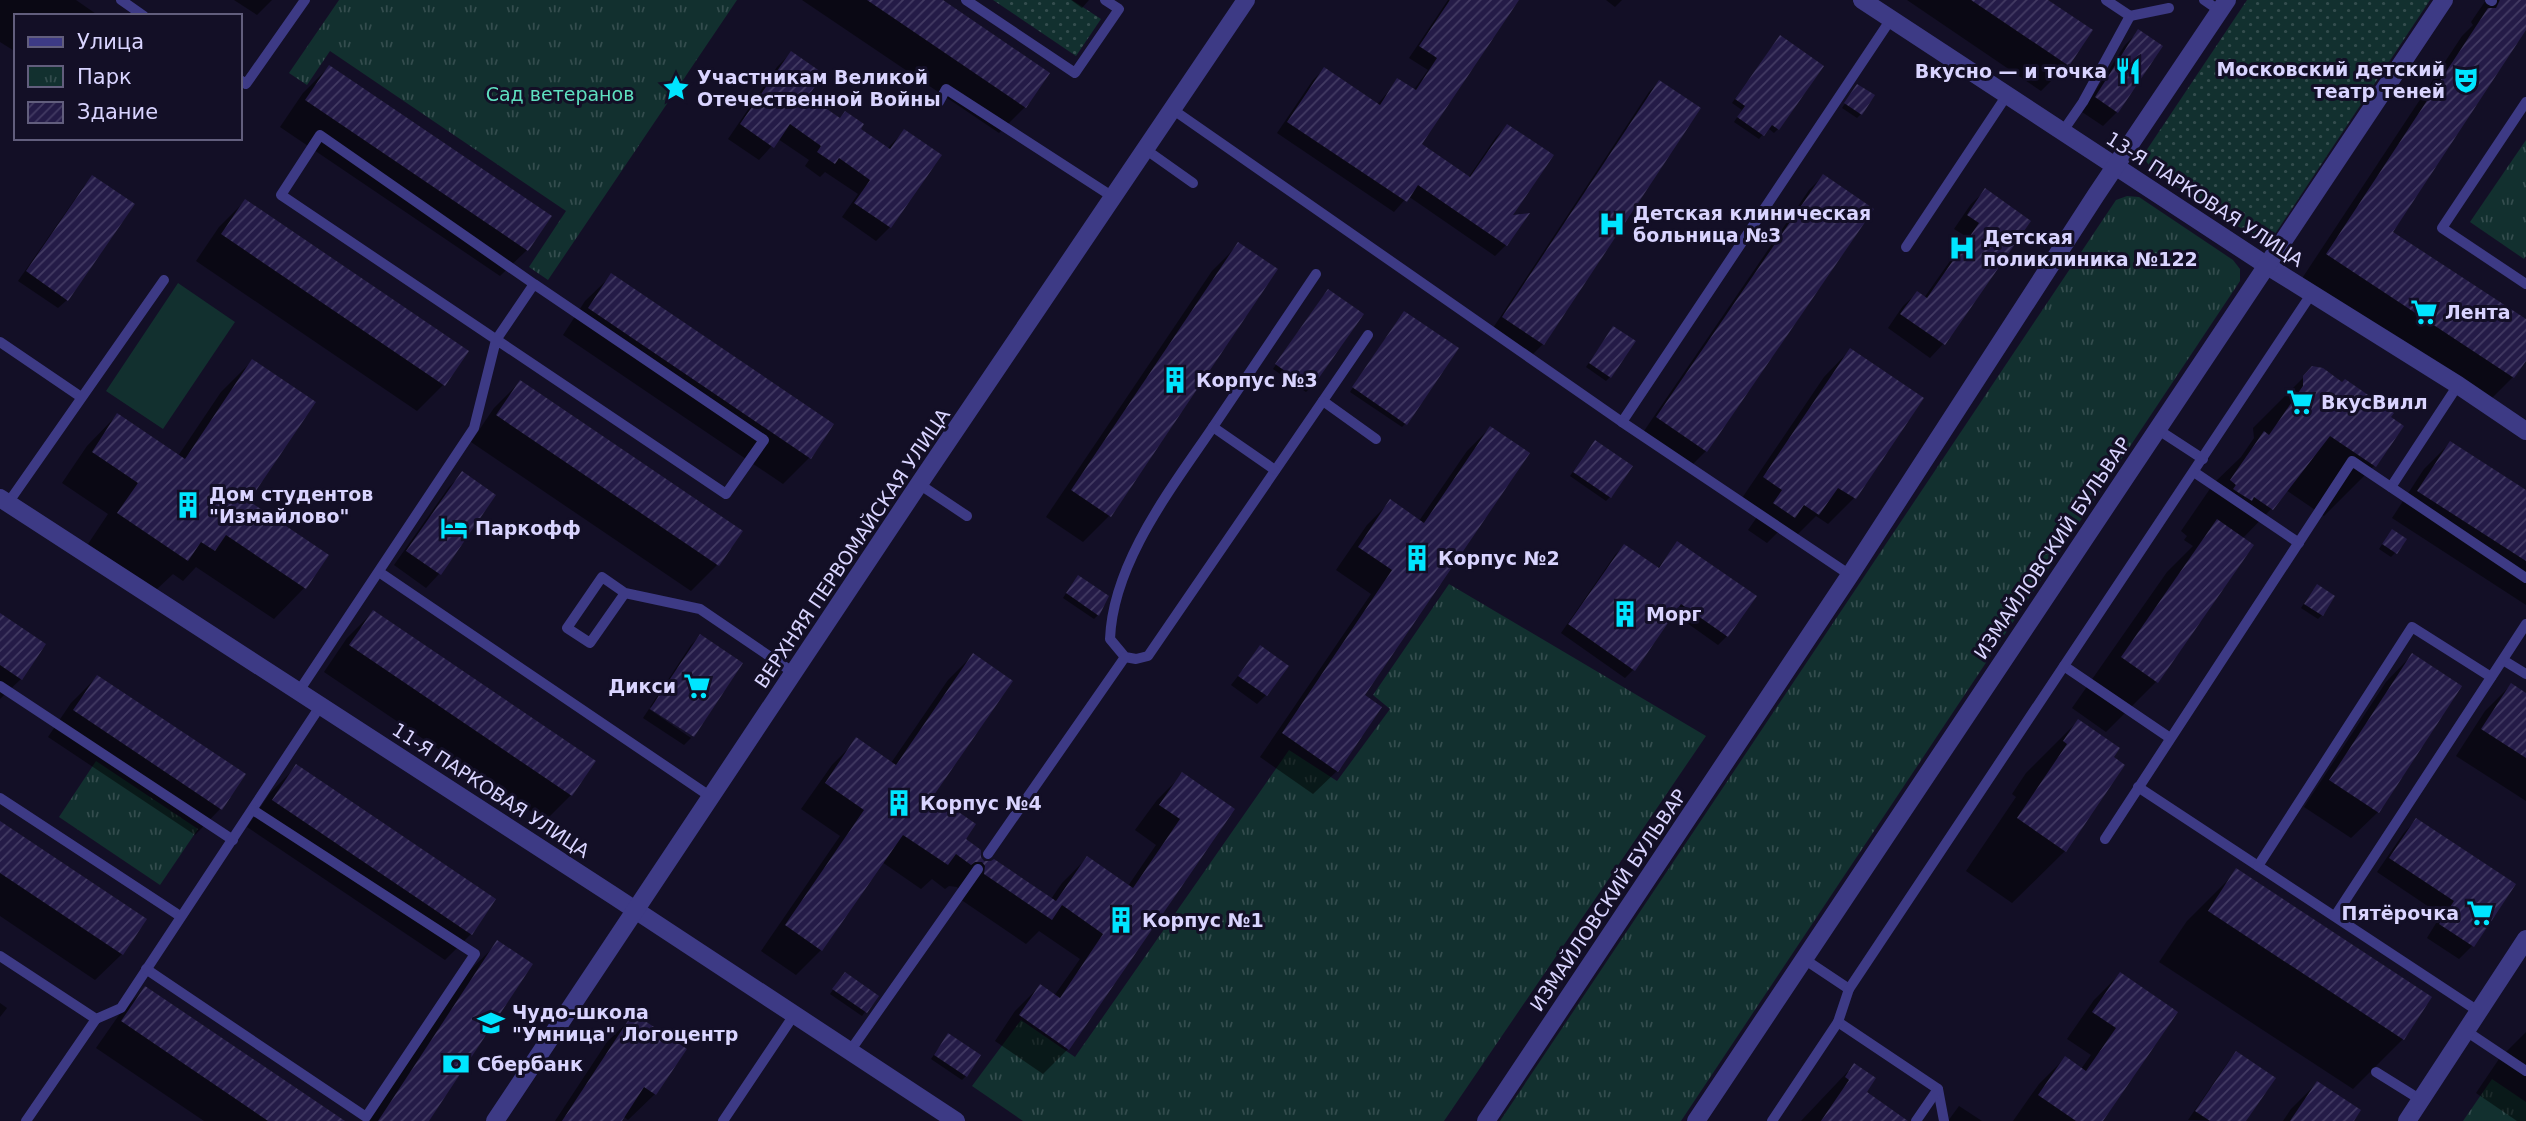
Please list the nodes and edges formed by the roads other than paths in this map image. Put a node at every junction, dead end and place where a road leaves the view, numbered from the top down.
1 (121, 0) edge
2 (305, 0) edge
3 (966, 0) edge
4 (1105, 0) edge
5 (1246, 0) edge
6 (1862, 0) edge
7 (2106, 0) edge
8 (2204, 0) edge
9 (2444, 0) edge
10 (2224, 5) edge
11 (2169, 8) dead end
12 (141, 14) edge
13 (2130, 16) junction
14 (1891, 19) junction
15 (242, 81) edge
16 (2007, 95) junction
17 (939, 102) dead end
18 (2526, 102) edge
19 (1172, 108) junction
20 (2063, 131) junction
21 (1144, 149) junction
22 (2116, 166) junction
23 (1193, 183) dead end
24 (1113, 197) junction
25 (1906, 247) dead end
26 (2266, 265) junction
27 (1316, 274) dead end
28 (163, 280) dead end
29 (534, 284) junction
30 (2526, 284) edge
31 (2312, 293) junction
32 (1368, 335) dead end
33 (496, 341) junction
34 (0, 342) edge
35 (2458, 386) junction
36 (81, 397) junction
37 (1322, 401) junction
38 (1622, 422) junction
39 (2524, 424) edge
40 (1213, 427) junction
41 (2157, 429) junction
42 (1376, 439) dead end
43 (2203, 459) junction
44 (1275, 470) junction
45 (2194, 472) junction
46 (919, 484) junction
47 (2391, 487) junction
48 (4, 500) edge
49 (967, 516) dead end
50 (2298, 543) junction
51 (379, 572) junction
52 (1850, 575) junction
53 (2526, 578) edge
54 (625, 593) junction
55 (2526, 624) edge
56 (1125, 657) junction
57 (2503, 660) junction
58 (2064, 666) junction
59 (794, 673) junction
60 (2526, 674) edge
61 (2491, 677) junction
62 (0, 686) edge
63 (299, 691) junction
64 (321, 705) junction
65 (2170, 738) junction
66 (2138, 787) junction
67 (711, 797) junction
68 (2, 802) edge
69 (253, 810) junction
70 (2105, 839) dead end
71 (233, 840) junction
72 (988, 854) dead end
73 (2258, 866) junction
74 (978, 869) dead end
75 (636, 911) junction
76 (180, 916) junction
77 (2335, 916) junction
78 (2524, 947) edge
79 (0, 956) edge
80 (1804, 959) junction
81 (146, 969) junction
82 (1849, 989) junction
83 (2478, 1011) junction
84 (794, 1014) junction
85 (96, 1019) junction
86 (1838, 1022) junction
87 (2466, 1031) junction
88 (850, 1051) junction
89 (2526, 1071) edge
90 (2376, 1072) dead end
91 (1938, 1089) junction
92 (2421, 1100) junction
93 (365, 1119) edge
94 (26, 1121) edge
95 (495, 1121) edge
96 (723, 1121) edge
97 (956, 1121) edge
98 (1486, 1121) edge
99 (1696, 1121) edge
100 (1772, 1121) edge
101 (1916, 1121) edge
102 (1944, 1121) edge
103 (2407, 1121) edge

1 - 12 lane
2 - 15 lane
3 - 4 lane
5 - 19 street, ВЕРХНЯЯ ПЕРВОМАЙСКАЯ УЛИЦА
6 - 14 street, 13-Я ПАРКОВАЯ УЛИЦА
7 - 13 lane
8 - 10 lane
9 - 26 street, ИЗМАЙЛОВСКИЙ БУЛЬВАР
10 - 22 street, ИЗМАЙЛОВСКИЙ БУЛЬВАР
11 - 13 lane
13 - 20 lane
14 - 16 street, 13-Я ПАРКОВАЯ УЛИЦА
14 - 38 lane
16 - 20 street, 13-Я ПАРКОВАЯ УЛИЦА
16 - 25 lane
17 - 24 lane
18 - 30 lane
19 - 21 street, ВЕРХНЯЯ ПЕРВОМАЙСКАЯ УЛИЦА
19 - 38 lane
20 - 22 street, 13-Я ПАРКОВАЯ УЛИЦА
21 - 23 lane
21 - 24 street, ВЕРХНЯЯ ПЕРВОМАЙСКАЯ УЛИЦА
22 - 26 street, 13-Я ПАРКОВАЯ УЛИЦА
22 - 52 street, ИЗМАЙЛОВСКИЙ БУЛЬВАР
24 - 46 street, ВЕРХНЯЯ ПЕРВОМАЙСКАЯ УЛИЦА
26 - 31 street, 13-Я ПАРКОВАЯ УЛИЦА
26 - 41 street, ИЗМАЙЛОВСКИЙ БУЛЬВАР
27 - 40 lane
28 - 36 lane
29 - 33 lane
29 - 33 lane
29 - 33 lane
31 - 35 street, 13-Я ПАРКОВАЯ УЛИЦА
31 - 43 lane
32 - 37 lane
33 - 51 lane
34 - 36 lane
35 - 39 street, 13-Я ПАРКОВАЯ УЛИЦА
35 - 47 lane
36 - 48 lane
37 - 42 lane
37 - 44 lane
38 - 52 lane
40 - 44 lane
40 - 56 lane
41 - 43 lane
41 - 80 street, ИЗМАЙЛОВСКИЙ БУЛЬВАР
43 - 45 lane
44 - 56 lane
45 - 50 lane
45 - 58 lane
46 - 49 lane
46 - 59 street, ВЕРХНЯЯ ПЕРВОМАЙСКАЯ УЛИЦА
47 - 50 lane
47 - 53 lane
48 - 63 street, 11-Я ПАРКОВАЯ УЛИЦА
50 - 65 lane
51 - 63 lane
51 - 67 lane
52 - 98 street, ИЗМАЙЛОВСКИЙ БУЛЬВАР
54 - 54 lane
54 - 59 lane
55 - 57 lane
56 - 72 lane
57 - 60 lane
57 - 61 lane
58 - 65 lane
58 - 82 lane
59 - 67 street, ВЕРХНЯЯ ПЕРВОМАЙСКАЯ УЛИЦА
61 - 73 lane
61 - 77 lane
62 - 71 lane
63 - 64 street, 11-Я ПАРКОВАЯ УЛИЦА
64 - 69 lane
64 - 75 street, 11-Я ПАРКОВАЯ УЛИЦА
65 - 66 lane
66 - 70 lane
66 - 73 lane
67 - 75 street, ВЕРХНЯЯ ПЕРВОМАЙСКАЯ УЛИЦА
68 - 76 lane
69 - 71 lane
69 - 93 lane
71 - 76 lane
73 - 77 lane
74 - 88 lane
75 - 84 street, 11-Я ПАРКОВАЯ УЛИЦА
75 - 95 street, ВЕРХНЯЯ ПЕРВОМАЙСКАЯ УЛИЦА
76 - 81 lane
77 - 83 lane
78 - 83 street
79 - 85 lane
80 - 82 lane
80 - 99 street, ИЗМАЙЛОВСКИЙ БУЛЬВАР
81 - 85 lane
81 - 93 lane
82 - 86 lane
83 - 87 street
84 - 88 street, 11-Я ПАРКОВАЯ УЛИЦА
84 - 96 lane
85 - 94 lane
86 - 91 lane
86 - 100 lane
87 - 89 lane
87 - 92 street
88 - 97 street, 11-Я ПАРКОВАЯ УЛИЦА
90 - 92 lane
91 - 101 lane
91 - 102 lane
92 - 103 street

